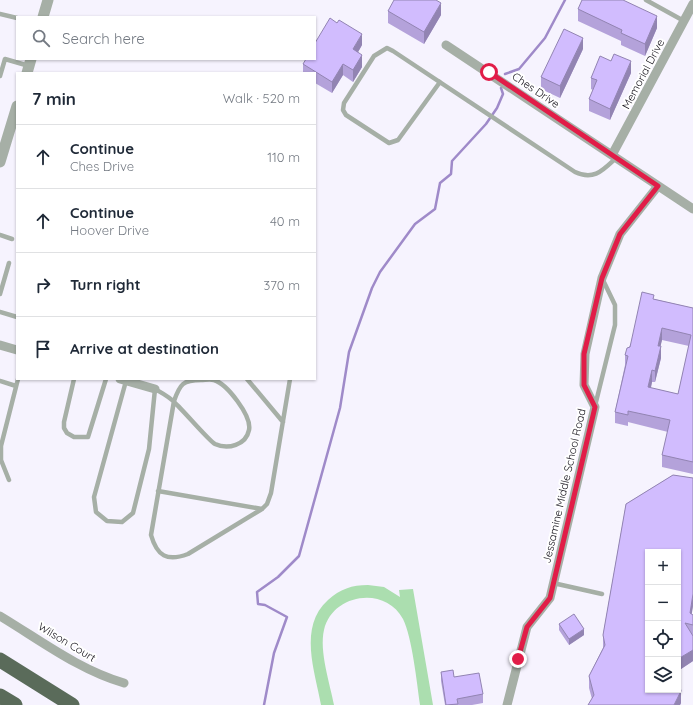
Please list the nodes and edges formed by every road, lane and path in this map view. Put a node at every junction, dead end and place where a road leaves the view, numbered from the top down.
1 (48, 0) edge
2 (646, 0) edge
3 (693, 4) edge
4 (0, 14) edge
5 (43, 16) edge
6 (16, 18) edge
7 (684, 21) junction
8 (446, 45) dead end
9 (0, 57) edge
10 (5, 59) junction
11 (29, 66) edge
12 (0, 76) edge
13 (440, 82) junction
14 (16, 109) edge
15 (2, 146) edge
16 (614, 156) junction
17 (0, 162) edge
18 (658, 186) junction
19 (692, 207) edge
20 (0, 234) edge
21 (12, 239) dead end
22 (9, 263) dead end
23 (602, 278) junction
24 (0, 294) edge
25 (0, 312) edge
26 (16, 317) edge
27 (0, 345) edge
28 (16, 350) edge
29 (18, 380) edge
30 (74, 380) edge
31 (106, 380) edge
32 (123, 380) edge
33 (248, 380) edge
34 (290, 380) edge
35 (0, 381) edge
36 (16, 386) junction
37 (155, 389) junction
38 (174, 401) junction
39 (595, 407) junction
40 (283, 422) junction
41 (8, 480) dead end
42 (158, 492) junction
43 (262, 509) junction
44 (554, 583) junction
45 (602, 594) dead end
46 (0, 616) edge
47 (0, 660) edge
48 (124, 683) dead end
49 (0, 696) edge
50 (15, 705) edge
51 (72, 705) edge
52 (507, 705) edge

1 - 5 street
2 - 7 lane
3 - 7 street, Memorial Drive
4 - 6 lane
7 - 16 street, Memorial Drive
8 - 16 street, Ches Drive
9 - 10 lane
10 - 11 lane
10 - 12 lane
13 - 13 lane
13 - 16 lane
14 - 15 street
15 - 17 street
16 - 18 street, Ches Drive
18 - 19 street, Ches Drive
18 - 23 street, Jessamine Middle School Road
20 - 21 lane
22 - 24 lane
23 - 39 street, Jessamine Middle School Road
23 - 39 lane
25 - 26 lane
27 - 28 street
29 - 36 lane
30 - 31 lane
32 - 37 street
32 - 37 lane
33 - 40 lane
34 - 40 lane
35 - 36 lane
36 - 41 lane
37 - 38 lane
38 - 38 lane
38 - 42 lane
39 - 44 street, Jessamine Middle School Road
40 - 43 lane
42 - 43 lane
42 - 43 lane
44 - 45 lane
44 - 52 street, Jessamine Middle School Road
46 - 48 street, Wilson Court
47 - 51 highway
49 - 50 highway

